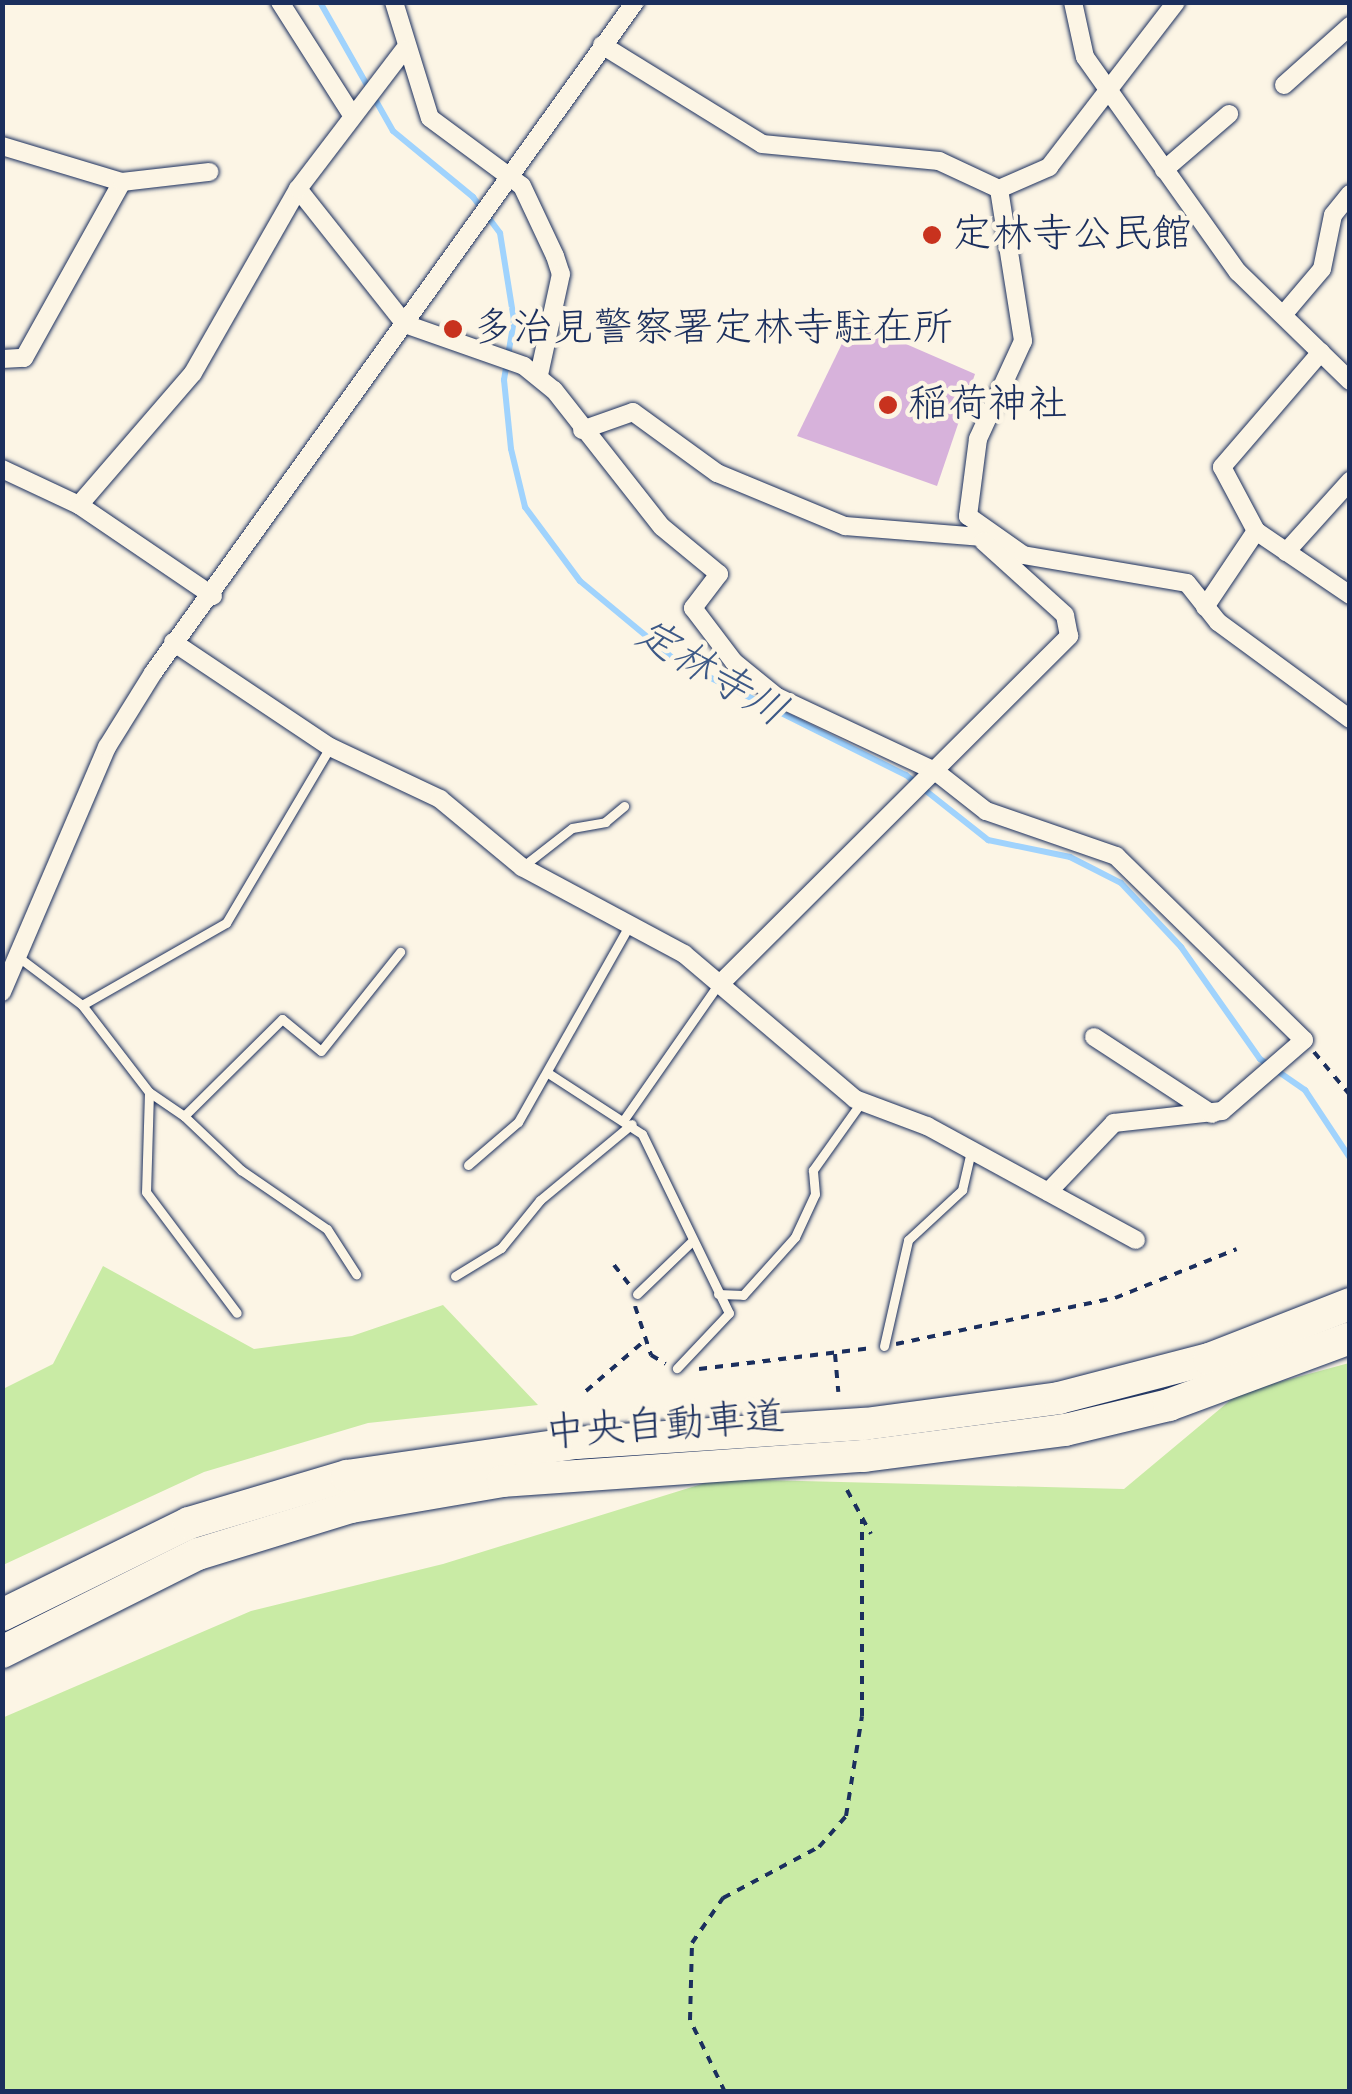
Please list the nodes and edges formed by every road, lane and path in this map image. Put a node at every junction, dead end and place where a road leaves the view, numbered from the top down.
1 (280, 2) edge
2 (394, 2) edge
3 (635, 2) edge
4 (1073, 2) edge
5 (1176, 2) edge
6 (1350, 26) edge
7 (602, 46) junction
8 (404, 50) junction
9 (1284, 86) dead end
10 (1111, 96) junction
11 (350, 112) junction
12 (1230, 114) dead end
13 (2, 146) edge
14 (1164, 170) junction
15 (209, 172) dead end
16 (508, 177) junction
17 (122, 182) junction
18 (999, 188) junction
19 (298, 189) junction
20 (1350, 194) edge
21 (1283, 315) junction
22 (405, 324) junction
23 (1321, 352) junction
24 (2, 359) edge
25 (539, 375) junction
26 (1350, 381) edge
27 (582, 430) junction
28 (2, 469) edge
29 (1350, 482) edge
30 (79, 505) junction
31 (1256, 531) junction
32 (988, 539) junction
33 (1286, 552) junction
34 (1350, 595) edge
35 (213, 596) junction
36 (1205, 607) junction
37 (174, 642) junction
38 (1350, 719) edge
39 (330, 747) junction
40 (935, 772) junction
41 (624, 806) dead end
42 (522, 867) junction
43 (631, 922) junction
44 (400, 952) dead end
45 (17, 956) junction
46 (722, 982) junction
47 (2, 992) edge
48 (82, 1004) junction
49 (1094, 1038) dead end
50 (1304, 1040) junction
51 (548, 1073) junction
52 (149, 1092) junction
53 (1350, 1094) edge
54 (862, 1101) junction
55 (1212, 1114) junction
56 (184, 1116) junction
57 (628, 1121) junction
58 (971, 1152) junction
59 (468, 1165) dead end
60 (1048, 1192) junction
61 (1136, 1240) dead end
62 (690, 1242) junction
63 (356, 1274) dead end
64 (455, 1276) dead end
65 (636, 1294) dead end
66 (718, 1294) junction
67 (238, 1313) dead end
68 (1348, 1317) edge
69 (644, 1341) dead end
70 (884, 1346) dead end
71 (835, 1354) dead end
72 (677, 1368) dead end
73 (586, 1391) dead end
74 (838, 1392) dead end
75 (847, 1490) dead end
76 (862, 1518) junction
77 (871, 1534) dead end
78 (2, 1614) edge
79 (2, 1652) edge
80 (725, 2092) edge

1 - 11 street
2 - 8 street
3 - 7 street
4 - 10 street
5 - 10 street
6 - 9 street
7 - 16 street
7 - 18 street
8 - 11 street
8 - 16 street
10 - 14 street
10 - 18 street
11 - 19 street
12 - 14 street
13 - 17 street
14 - 21 street
15 - 17 street
16 - 22 street
16 - 25 street
17 - 24 street
18 - 32 street
19 - 22 street
19 - 30 street
20 - 21 street
21 - 23 street
22 - 25 street
22 - 35 street
23 - 26 street
23 - 31 street
25 - 27 street
27 - 32 street
27 - 40 street
28 - 30 street
29 - 33 street
30 - 35 street
31 - 33 street
31 - 36 street
32 - 36 street
32 - 40 street
33 - 34 street
35 - 37 street
36 - 38 street
37 - 39 street
37 - 45 street
39 - 42 street
39 - 48 lane
40 - 46 street
40 - 50 street
41 - 42 lane
42 - 43 street
43 - 46 street
43 - 51 lane
44 - 56 lane
45 - 47 street
45 - 48 lane
46 - 54 street
46 - 57 lane
48 - 52 lane
49 - 55 street
50 - 53 path
50 - 55 street
51 - 57 lane
51 - 59 lane
52 - 56 lane
52 - 67 lane
54 - 58 street
54 - 66 lane
55 - 60 street
56 - 63 lane
57 - 62 lane
57 - 64 lane
58 - 60 street
58 - 70 lane
60 - 61 street
62 - 65 lane
62 - 66 lane
66 - 72 lane
68 - 78 highway, 中央自動車道
68 - 79 highway, 中央自動車道
69 - 73 path
71 - 74 path
75 - 76 path
76 - 77 path
76 - 80 path

